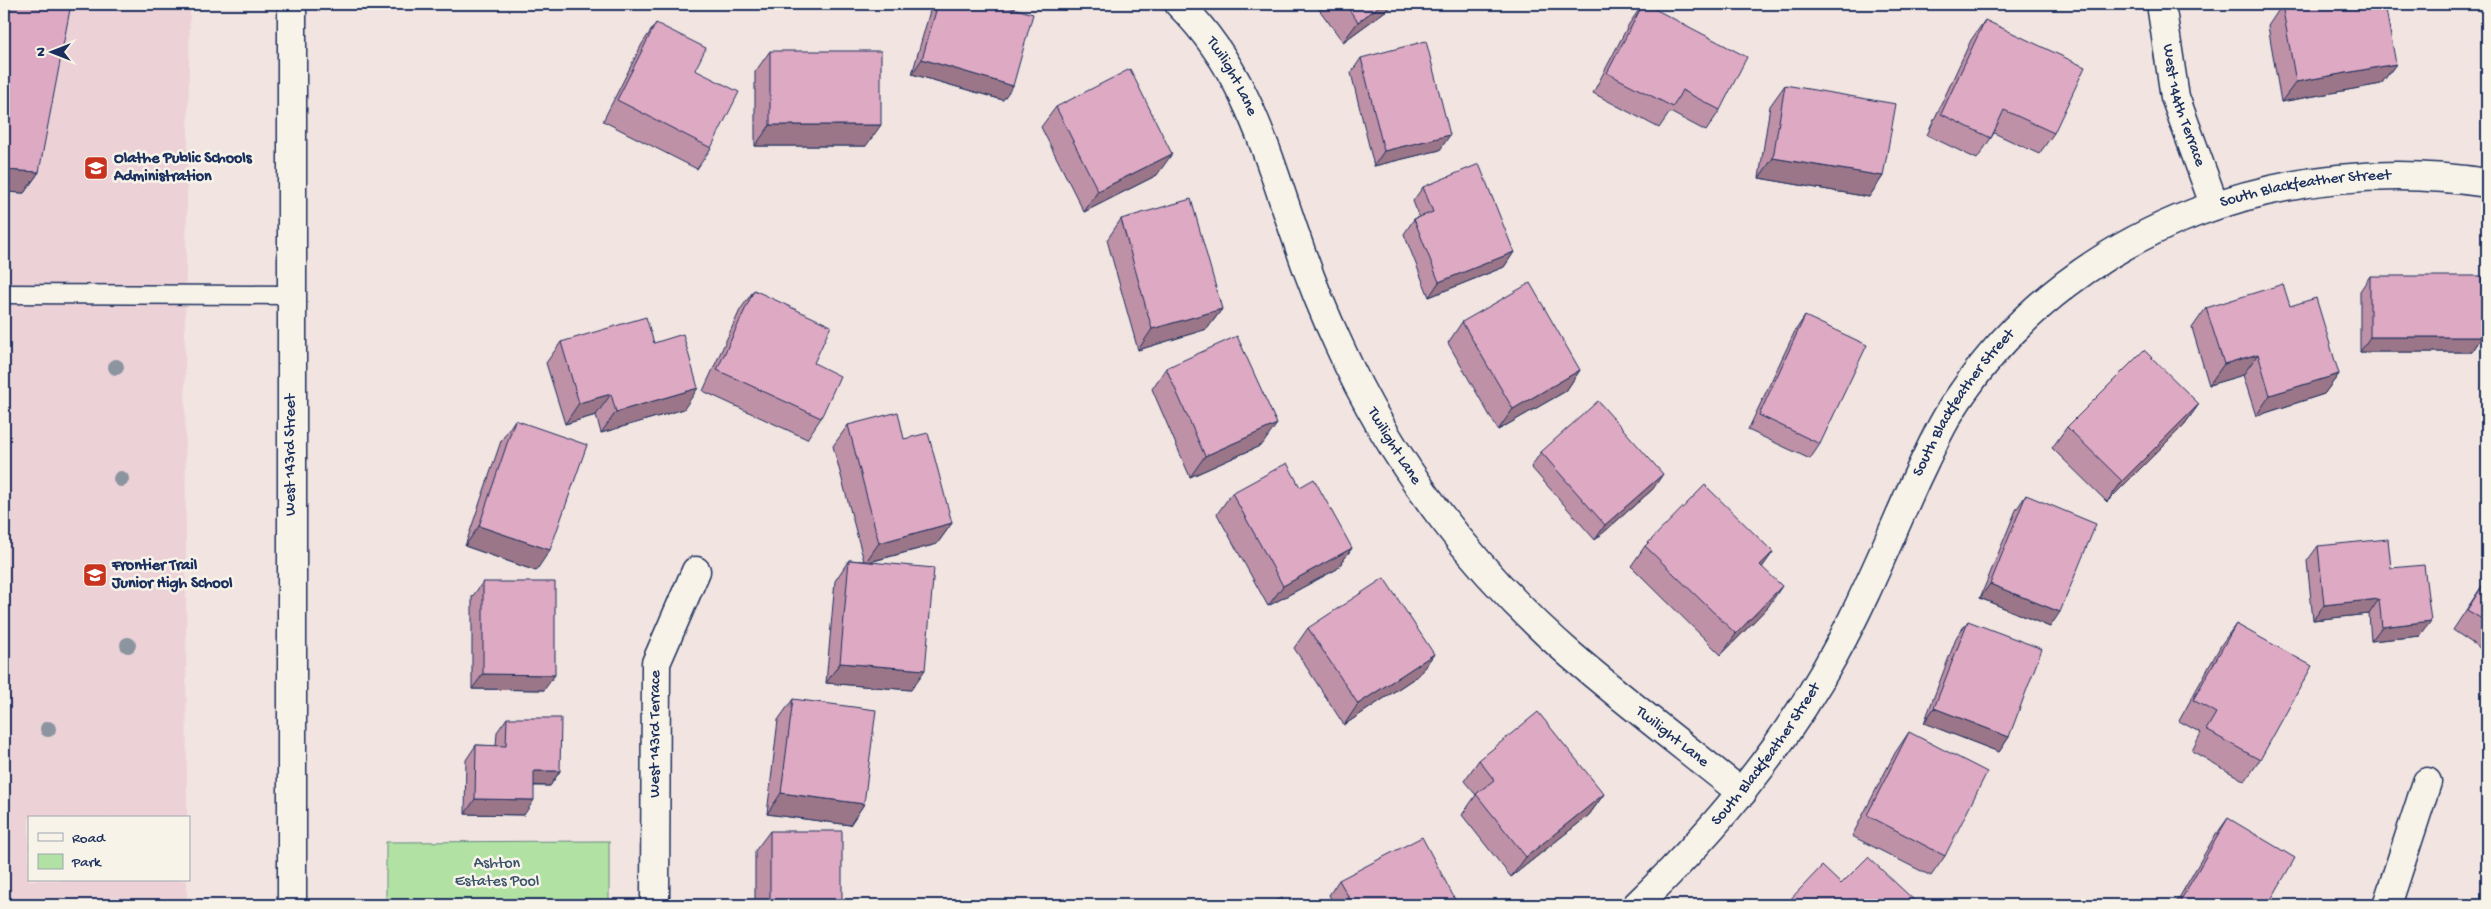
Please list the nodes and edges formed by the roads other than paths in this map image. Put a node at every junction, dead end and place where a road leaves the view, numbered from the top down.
1 (292, 4) edge
2 (1179, 4) edge
3 (2161, 4) edge
4 (2487, 183) edge
5 (2214, 204) junction
6 (4, 294) edge
7 (292, 295) junction
8 (696, 571) dead end
9 (2427, 782) dead end
10 (1742, 794) junction
11 (292, 905) edge
12 (654, 905) edge
13 (1638, 905) edge
14 (2387, 905) edge

1 - 7 street, West 143rd Street
2 - 10 street, Twilight Lane
3 - 5 street, West 144th Terrace
4 - 5 street, South Blackfeather Street
5 - 10 street, South Blackfeather Street
6 - 7 lane
7 - 11 street, West 143rd Street
8 - 12 street, West 143rd Terrace
9 - 14 street
10 - 13 street, South Blackfeather Street

